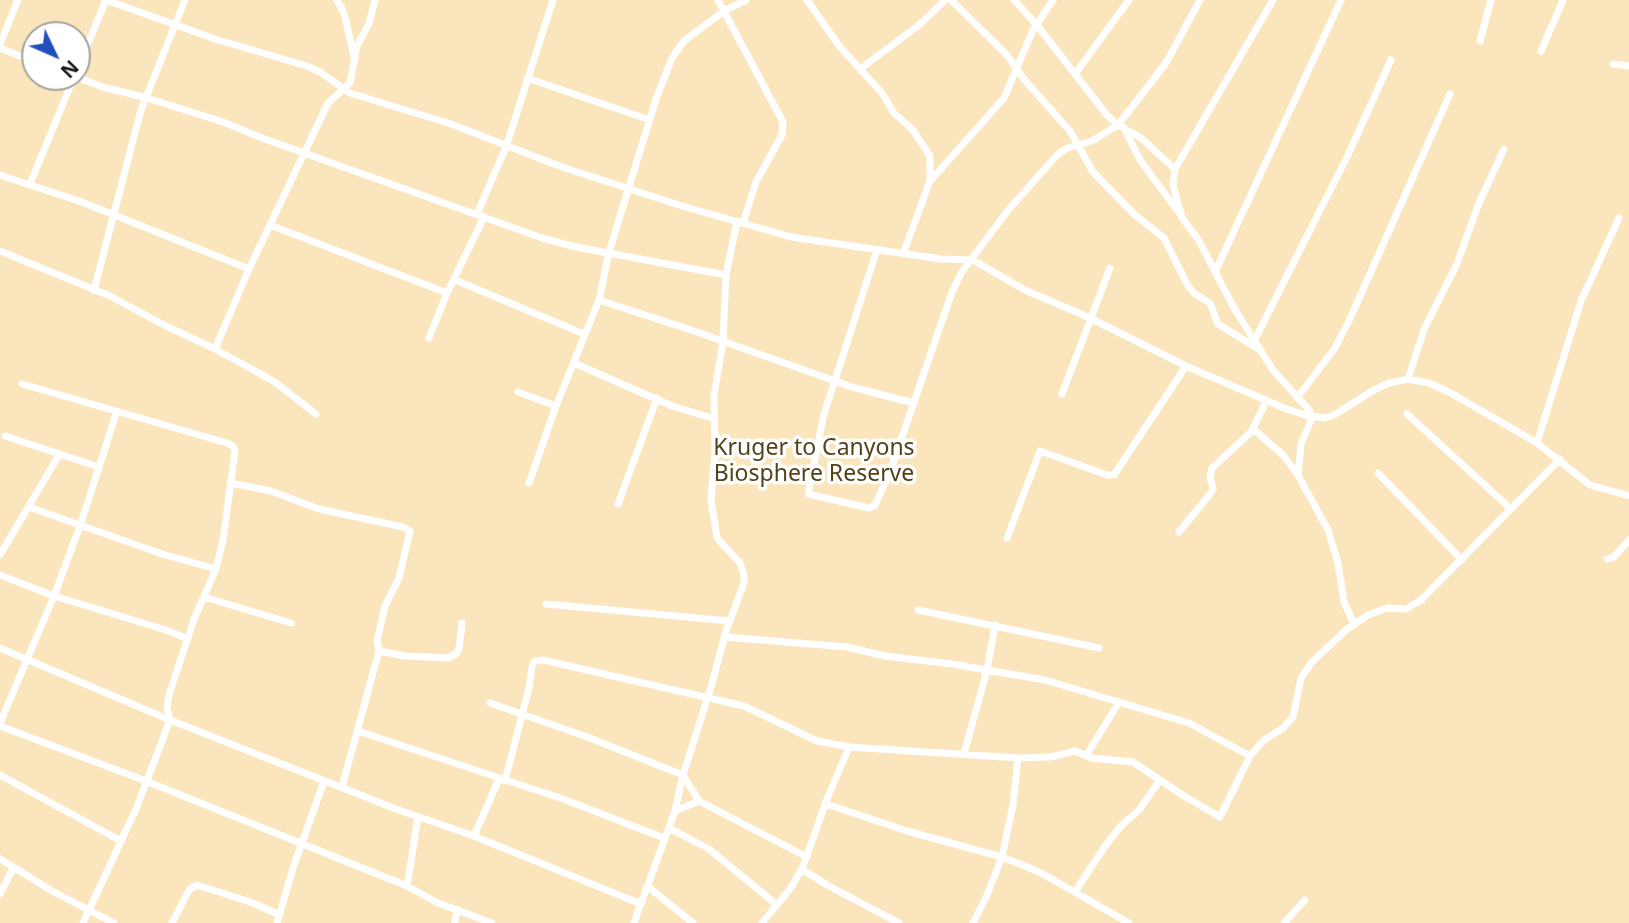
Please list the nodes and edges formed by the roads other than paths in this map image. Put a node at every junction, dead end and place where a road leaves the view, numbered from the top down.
1 (18, 0) edge
2 (185, 0) edge
3 (337, 0) edge
4 (375, 0) edge
5 (553, 0) edge
6 (718, 0) edge
7 (746, 0) edge
8 (807, 0) edge
9 (945, 0) edge
10 (951, 0) edge
11 (1014, 0) edge
12 (1053, 0) edge
13 (1129, 0) edge
14 (1200, 0) edge
15 (1273, 0) edge
16 (1341, 0) edge
17 (1492, 0) edge
18 (1563, 0) edge
19 (724, 11) junction
20 (1036, 24) junction
21 (176, 25) junction
22 (91, 36) edge
23 (1480, 40) dead end
24 (0, 46) edge
25 (1541, 51) dead end
26 (21, 56) edge
27 (355, 59) junction
28 (1391, 61) dead end
29 (1613, 64) dead end
30 (1629, 66) edge
31 (1016, 68) junction
32 (860, 69) junction
33 (1075, 74) junction
34 (527, 78) junction
35 (91, 82) edge
36 (343, 89) junction
37 (69, 91) edge
38 (1450, 94) dead end
39 (147, 97) junction
40 (650, 120) junction
41 (1121, 126) junction
42 (1079, 146) junction
43 (506, 148) junction
44 (1504, 149) dead end
45 (304, 154) junction
46 (1175, 169) junction
47 (0, 174) edge
48 (930, 181) junction
49 (30, 184) junction
50 (629, 189) junction
51 (113, 216) junction
52 (481, 216) junction
53 (1182, 218) junction
54 (1619, 218) dead end
55 (740, 222) junction
56 (270, 225) junction
57 (877, 250) junction
58 (0, 251) edge
59 (609, 252) junction
60 (903, 254) junction
61 (973, 260) junction
62 (1110, 268) dead end
63 (249, 270) junction
64 (1216, 270) junction
65 (726, 275) junction
66 (455, 279) junction
67 (93, 290) junction
68 (447, 293) junction
69 (598, 300) junction
70 (1090, 318) junction
71 (584, 334) junction
72 (429, 338) dead end
73 (1255, 339) junction
74 (723, 342) junction
75 (215, 349) junction
76 (1260, 351) junction
77 (574, 363) junction
78 (1186, 366) junction
79 (1408, 379) junction
80 (836, 381) junction
81 (22, 384) dead end
82 (517, 393) dead end
83 (1062, 394) dead end
84 (657, 398) junction
85 (1297, 398) junction
86 (1266, 400) junction
87 (914, 403) junction
88 (556, 405) junction
89 (117, 411) junction
90 (316, 414) dead end
91 (1407, 414) dead end
92 (1312, 417) junction
93 (715, 419) junction
94 (1253, 429) junction
95 (5, 436) dead end
96 (1537, 443) junction
97 (59, 455) junction
98 (1560, 459) junction
99 (99, 467) junction
100 (1378, 473) dead end
101 (1298, 475) junction
102 (230, 483) junction
103 (529, 483) dead end
104 (1629, 496) edge
105 (618, 504) dead end
106 (29, 507) junction
107 (1511, 509) junction
108 (80, 526) junction
109 (1180, 532) dead end
110 (1007, 538) dead end
111 (1629, 540) edge
112 (0, 555) edge
113 (1607, 559) dead end
114 (1462, 560) junction
115 (216, 569) junction
116 (0, 575) edge
117 (54, 596) junction
118 (204, 597) junction
119 (546, 604) dead end
120 (918, 610) dead end
121 (730, 621) junction
122 (291, 623) dead end
123 (462, 624) dead end
124 (1354, 624) junction
125 (995, 625) junction
126 (725, 637) junction
127 (188, 639) junction
128 (0, 648) edge
129 (1099, 648) dead end
130 (379, 651) junction
131 (27, 660) junction
132 (987, 670) junction
133 (708, 697) junction
134 (1119, 702) junction
135 (490, 703) dead end
136 (522, 713) junction
137 (170, 720) junction
138 (0, 724) edge
139 (358, 731) junction
140 (849, 747) junction
141 (964, 754) junction
142 (1086, 756) junction
143 (1250, 756) junction
144 (1017, 758) junction
145 (0, 775) edge
146 (683, 775) junction
147 (502, 780) junction
148 (1160, 780) junction
149 (146, 781) junction
150 (324, 781) junction
151 (342, 788) junction
152 (699, 801) junction
153 (826, 804) junction
154 (676, 811) junction
155 (418, 817) junction
156 (669, 828) junction
157 (474, 836) junction
158 (664, 838) junction
159 (121, 841) junction
160 (301, 845) junction
161 (807, 857) junction
162 (1002, 857) junction
163 (0, 859) edge
164 (13, 867) junction
165 (802, 869) junction
166 (407, 886) junction
167 (647, 887) junction
168 (1075, 892) junction
169 (0, 894) edge
170 (1305, 900) dead end
171 (641, 904) junction
172 (777, 905) junction
173 (457, 909) junction
174 (89, 910) junction
175 (279, 919) edge
176 (83, 923) edge
177 (114, 923) edge
178 (172, 923) edge
179 (455, 923) edge
180 (492, 923) edge
181 (634, 923) edge
182 (693, 923) edge
183 (762, 923) edge
184 (899, 923) edge
185 (974, 923) edge
186 (1129, 923) edge
187 (1284, 923) edge

1 - 24 street
2 - 21 street
3 - 27 street
4 - 27 street
5 - 34 street
6 - 19 street
7 - 19 street
8 - 32 street
9 - 32 street
10 - 31 street
11 - 20 street
12 - 20 street
13 - 33 street
14 - 41 street
15 - 46 street
16 - 64 street
17 - 23 street
18 - 25 street
19 - 40 street
19 - 55 street
20 - 31 street
20 - 33 street
21 - 22 street
21 - 36 street
21 - 39 street
24 - 26 street
27 - 36 street
28 - 73 street
29 - 30 street
31 - 42 street
31 - 48 street
32 - 48 street
33 - 41 street
34 - 40 street
34 - 43 street
35 - 39 street
36 - 43 street
36 - 45 street
37 - 49 street
38 - 85 street
39 - 45 street
39 - 51 street
40 - 50 street
41 - 42 street
41 - 46 street
41 - 53 street
42 - 61 street
42 - 76 street
43 - 50 street
43 - 52 street
44 - 79 street
45 - 52 street
45 - 56 street
46 - 53 street
47 - 49 street
48 - 60 street
49 - 51 street
50 - 55 street
50 - 59 street
51 - 63 street
51 - 67 street
52 - 59 street
52 - 66 street
53 - 64 street
54 - 96 street
55 - 57 street
55 - 65 street
56 - 63 street
56 - 68 street
57 - 60 street
57 - 80 street
58 - 67 street
59 - 65 street
59 - 69 street
60 - 61 street
61 - 70 street
61 - 87 street
62 - 70 street
63 - 75 street
64 - 73 street
65 - 74 street
66 - 68 street
66 - 71 street
67 - 75 street
68 - 72 street
69 - 71 street
69 - 74 street
70 - 78 street
70 - 83 street
71 - 77 street
73 - 76 street
74 - 80 street
74 - 93 street
75 - 90 street
76 - 85 street
77 - 84 street
77 - 88 street
78 - 86 street
78 - 110 street
79 - 92 street
79 - 96 street
80 - 87 street
80 - 87 street
81 - 89 street
82 - 88 street
84 - 93 street
84 - 105 street
85 - 92 street
86 - 92 street
86 - 94 street
88 - 103 street
89 - 99 street
89 - 102 street
91 - 107 street
92 - 101 street
93 - 121 street
94 - 101 street
94 - 109 street
95 - 97 street
96 - 98 street
97 - 99 street
97 - 106 street
98 - 104 street
98 - 107 street
99 - 108 street
100 - 114 street
101 - 124 street
102 - 115 street
102 - 130 street
106 - 108 street
106 - 112 street
107 - 114 street
108 - 115 street
108 - 117 street
111 - 113 street
114 - 124 street
115 - 118 street
116 - 117 street
117 - 127 street
117 - 131 street
118 - 122 street
118 - 127 street
119 - 121 street
120 - 125 street
121 - 126 street
123 - 130 street
124 - 143 street
125 - 129 street
125 - 132 street
126 - 132 street
126 - 133 street
127 - 137 street
128 - 131 street
130 - 139 street
131 - 137 street
131 - 138 street
132 - 134 street
132 - 141 street
133 - 136 street
133 - 140 street
133 - 146 street
134 - 142 street
134 - 143 street
135 - 136 street
136 - 146 street
136 - 147 street
137 - 149 street
137 - 150 street
138 - 149 street
139 - 147 street
139 - 151 street
140 - 141 street
140 - 153 street
141 - 144 street
142 - 144 street
142 - 148 street
143 - 148 street
144 - 162 street
145 - 159 street
146 - 152 street
146 - 154 street
147 - 157 street
147 - 158 street
148 - 168 street
149 - 159 street
149 - 160 street
150 - 151 street
150 - 160 street
151 - 155 street
152 - 154 street
152 - 161 street
153 - 161 street
153 - 162 street
154 - 156 street
155 - 157 street
155 - 166 street
156 - 158 street
156 - 172 street
157 - 171 street
158 - 167 street
159 - 174 street
160 - 166 street
160 - 175 street
161 - 165 street
162 - 168 street
162 - 185 street
163 - 164 street
164 - 169 street
164 - 174 street
165 - 172 street
165 - 184 street
166 - 173 street
167 - 171 street
167 - 182 street
168 - 186 street
170 - 187 street
171 - 181 street
172 - 183 street
173 - 179 street
173 - 180 street
174 - 176 street
174 - 177 street
175 - 178 street

